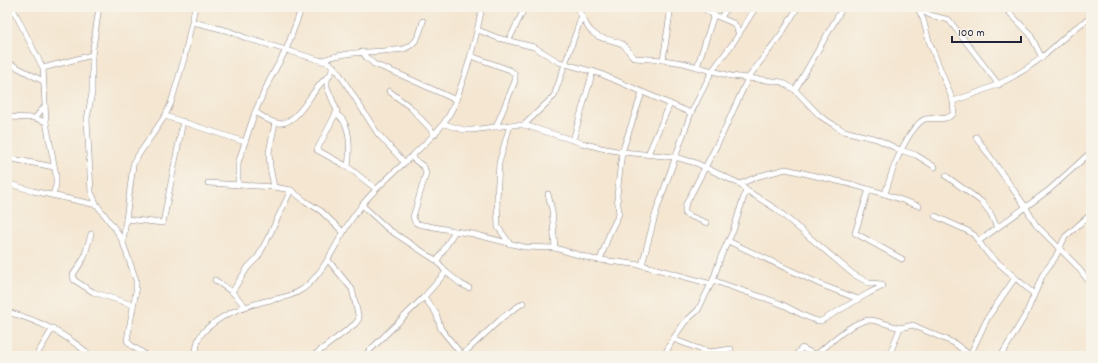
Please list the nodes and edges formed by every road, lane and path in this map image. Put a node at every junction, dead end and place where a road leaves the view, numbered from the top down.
1 (12, 7) edge
2 (92, 7) edge
3 (195, 7) edge
4 (302, 7) edge
5 (482, 7) edge
6 (525, 7) edge
7 (575, 7) edge
8 (671, 7) edge
9 (701, 7) edge
10 (728, 7) edge
11 (756, 7) edge
12 (798, 7) edge
13 (843, 7) edge
14 (1004, 7) edge
15 (98, 8) edge
16 (918, 8) edge
17 (582, 15) junction
18 (714, 15) junction
19 (721, 17) junction
20 (1091, 18) edge
21 (422, 21) dead end
22 (192, 22) junction
23 (478, 30) junction
24 (739, 35) junction
25 (509, 40) junction
26 (286, 50) junction
27 (362, 52) junction
28 (92, 55) junction
29 (471, 56) junction
30 (1042, 58) junction
31 (663, 60) junction
32 (321, 61) junction
33 (7, 62) edge
34 (566, 64) junction
35 (334, 67) junction
36 (697, 67) junction
37 (43, 68) junction
38 (593, 71) junction
39 (712, 71) junction
40 (328, 77) junction
41 (748, 78) junction
42 (43, 80) junction
43 (999, 85) junction
44 (389, 90) dead end
45 (795, 90) junction
46 (642, 93) junction
47 (456, 100) junction
48 (953, 101) junction
49 (670, 104) junction
50 (45, 106) junction
51 (255, 112) junction
52 (691, 113) junction
53 (336, 114) junction
54 (165, 116) junction
55 (7, 117) edge
56 (35, 118) junction
57 (46, 122) junction
58 (183, 122) junction
59 (275, 123) junction
60 (444, 124) junction
61 (510, 125) junction
62 (524, 125) junction
63 (496, 127) junction
64 (435, 134) junction
65 (976, 138) dead end
66 (573, 140) junction
67 (244, 142) junction
68 (900, 150) junction
69 (622, 152) junction
70 (1091, 152) edge
71 (648, 154) junction
72 (411, 157) junction
73 (7, 158) edge
74 (675, 158) junction
75 (404, 162) junction
76 (54, 167) junction
77 (348, 167) junction
78 (705, 167) junction
79 (935, 167) dead end
80 (946, 176) dead end
81 (208, 183) dead end
82 (7, 184) edge
83 (740, 184) junction
84 (238, 185) junction
85 (274, 187) junction
86 (376, 188) junction
87 (869, 189) junction
88 (291, 190) junction
89 (746, 190) junction
90 (548, 194) dead end
91 (885, 194) junction
92 (53, 195) junction
93 (97, 205) junction
94 (362, 205) junction
95 (919, 206) dead end
96 (1025, 206) junction
97 (1091, 214) edge
98 (935, 216) dead end
99 (126, 219) junction
100 (707, 223) dead end
101 (997, 228) junction
102 (455, 231) junction
103 (343, 232) junction
104 (91, 234) dead end
105 (728, 241) junction
106 (979, 241) junction
107 (123, 243) junction
108 (510, 244) junction
109 (555, 248) junction
110 (1059, 249) junction
111 (902, 259) dead end
112 (328, 260) junction
113 (600, 260) junction
114 (437, 261) junction
115 (642, 265) junction
116 (446, 272) junction
117 (1015, 278) junction
118 (215, 280) dead end
119 (712, 282) junction
120 (1091, 284) edge
121 (470, 288) dead end
122 (232, 292) junction
123 (1034, 294) junction
124 (424, 297) junction
125 (858, 299) junction
126 (523, 303) dead end
127 (132, 305) junction
128 (245, 306) junction
129 (7, 312) edge
130 (53, 328) junction
131 (900, 328) junction
132 (673, 339) junction
133 (731, 349) dead end
134 (796, 355) edge
135 (36, 356) edge
136 (90, 356) edge
137 (146, 356) edge
138 (196, 356) edge
139 (313, 356) edge
140 (364, 356) edge
141 (461, 356) edge
142 (664, 356) edge
143 (816, 356) edge
144 (889, 356) edge
145 (971, 356) edge
146 (1001, 356) edge

1 - 37 street
2 - 15 street
3 - 22 street
4 - 26 street
5 - 23 street
6 - 25 street
7 - 17 street
8 - 31 street
9 - 18 street
10 - 19 street
11 - 24 street
12 - 41 street
13 - 45 street
14 - 30 street
15 - 28 street
16 - 43 street
16 - 48 street
17 - 31 street
17 - 34 street
18 - 19 street
18 - 36 street
19 - 24 street
20 - 30 street
21 - 27 street
22 - 26 street
22 - 54 street
23 - 25 street
23 - 29 street
24 - 39 street
25 - 34 street
26 - 32 street
26 - 51 street
27 - 32 street
27 - 47 street
28 - 37 street
28 - 93 street
29 - 47 street
29 - 63 street
30 - 43 street
31 - 36 street
32 - 35 street
33 - 42 street
34 - 38 street
34 - 62 street
35 - 40 street
35 - 75 street
36 - 39 street
37 - 42 street
38 - 46 street
38 - 66 street
39 - 41 street
39 - 52 street
40 - 53 street
40 - 59 street
41 - 45 street
41 - 78 street
42 - 50 street
43 - 48 street
44 - 64 street
45 - 68 street
46 - 49 street
46 - 69 street
47 - 60 street
48 - 68 street
49 - 52 street
49 - 71 street
50 - 56 street
50 - 57 street
51 - 59 street
51 - 67 street
52 - 74 street
53 - 77 street
53 - 77 street
54 - 58 street
54 - 99 street
55 - 56 street
56 - 57 street
57 - 76 street
58 - 67 street
58 - 99 street
59 - 85 street
60 - 63 street
60 - 64 street
61 - 62 street
61 - 63 street
61 - 108 street
62 - 66 street
64 - 72 street
65 - 96 street
66 - 69 street
67 - 84 street
68 - 79 street
68 - 91 street
69 - 71 street
69 - 113 street
70 - 96 street
71 - 74 street
72 - 75 street
72 - 102 street
73 - 76 street
74 - 78 street
74 - 115 street
75 - 86 street
76 - 92 street
77 - 86 street
78 - 83 street
78 - 100 street
80 - 101 street
81 - 84 street
82 - 92 street
83 - 87 street
83 - 89 street
84 - 85 street
85 - 88 street
86 - 94 street
87 - 91 street
87 - 111 street
88 - 103 street
88 - 122 street
89 - 105 street
89 - 125 street
90 - 109 street
91 - 95 street
92 - 93 street
93 - 107 street
94 - 103 street
94 - 114 street
96 - 101 street
96 - 110 street
97 - 110 street
98 - 106 street
99 - 107 street
101 - 106 street
102 - 108 street
102 - 114 street
103 - 112 street
104 - 127 street
105 - 119 street
105 - 125 street
106 - 117 street
107 - 127 street
108 - 109 street
109 - 113 street
110 - 120 street
110 - 123 street
112 - 128 street
112 - 139 street
113 - 115 street
114 - 116 street
115 - 119 street
116 - 121 street
116 - 124 street
117 - 123 street
117 - 145 street
118 - 122 street
119 - 125 street
119 - 132 street
122 - 128 street
123 - 146 street
124 - 140 street
124 - 141 street
126 - 141 street
127 - 137 street
128 - 138 street
129 - 130 street
130 - 135 street
130 - 136 street
131 - 143 street
131 - 144 street
131 - 145 street
132 - 133 street
132 - 142 street
134 - 143 street

